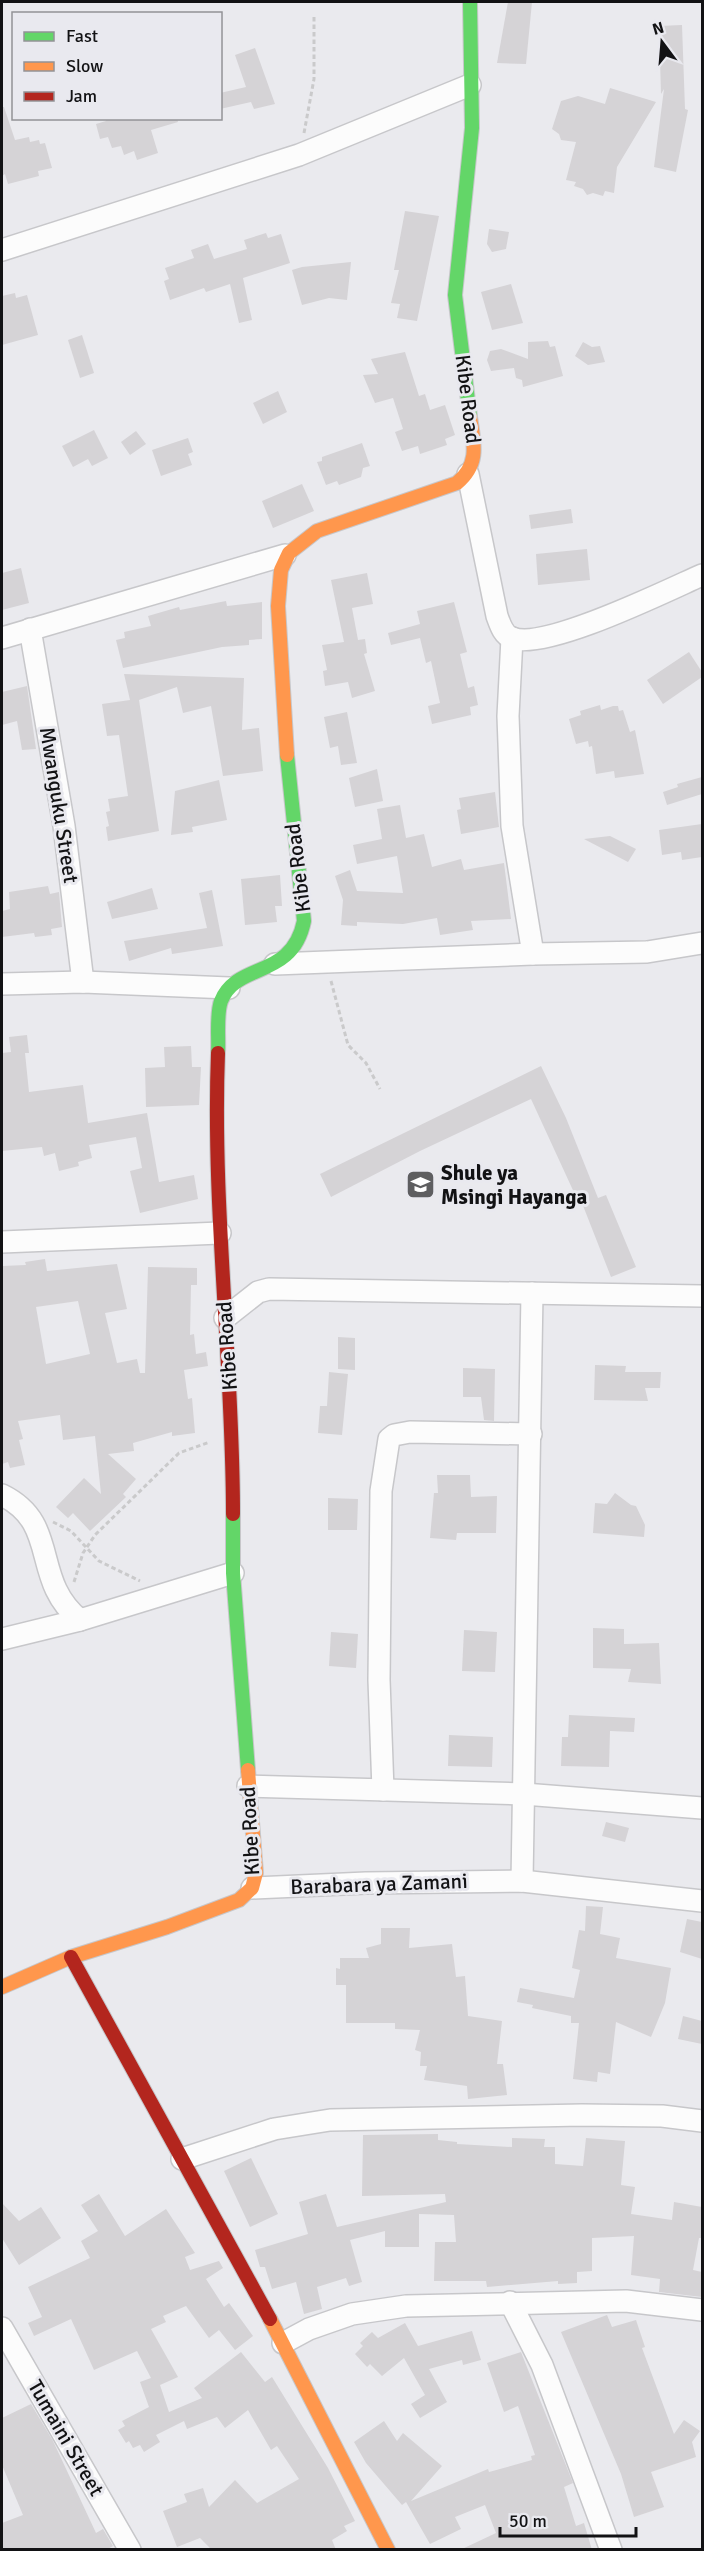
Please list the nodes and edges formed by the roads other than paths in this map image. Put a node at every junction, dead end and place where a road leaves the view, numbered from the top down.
1 (470, 2) edge
2 (470, 85) junction
3 (2, 250) edge
4 (468, 474) junction
5 (285, 555) junction
6 (702, 575) edge
7 (30, 628) junction
8 (2, 638) edge
9 (512, 638) junction
10 (702, 943) edge
11 (533, 954) junction
12 (275, 964) junction
13 (83, 982) junction
14 (2, 984) edge
15 (230, 988) junction
16 (220, 1233) junction
17 (2, 1242) edge
18 (532, 1293) junction
19 (702, 1296) edge
20 (225, 1318) junction
21 (531, 1434) junction
22 (2, 1495) edge
23 (232, 1573) junction
24 (72, 1614) junction
25 (2, 1639) edge
26 (248, 1786) junction
27 (383, 1790) junction
28 (524, 1794) junction
29 (702, 1808) edge
30 (522, 1881) junction
31 (252, 1888) junction
32 (702, 1901) edge
33 (71, 1957) junction
34 (2, 1987) edge
35 (702, 2121) edge
36 (182, 2159) junction
37 (510, 2302) junction
38 (702, 2310) edge
39 (2, 2328) edge
40 (283, 2343) junction
41 (130, 2550) edge
42 (388, 2550) edge
43 (611, 2550) edge

1 - 2 street, Kibe Road
2 - 3 street
2 - 4 street, Kibe Road
4 - 5 street, Kibe Road
4 - 9 street
5 - 7 street
5 - 12 street, Kibe Road
6 - 9 street
7 - 8 street
7 - 13 street, Mwanguku Street
9 - 11 street
10 - 11 street
11 - 12 street
12 - 15 street, Kibe Road
13 - 14 street
13 - 15 street
15 - 16 street, Kibe Road
16 - 17 street
16 - 20 street, Kibe Road
18 - 19 street
18 - 20 street
18 - 21 street
20 - 23 street, Kibe Road
21 - 27 street
21 - 28 street
22 - 24 street
23 - 24 street
23 - 26 street, Kibe Road
24 - 25 street
26 - 27 street
26 - 31 street, Kibe Road
27 - 28 street
28 - 29 street
28 - 30 street
30 - 31 street, Barabara ya Zamani
30 - 32 street, Barabara ya Zamani
31 - 33 street
33 - 34 street
33 - 36 street
35 - 36 street
36 - 40 street
37 - 38 street
37 - 40 street
37 - 43 street
39 - 41 street, Tumaini Street
40 - 42 street

